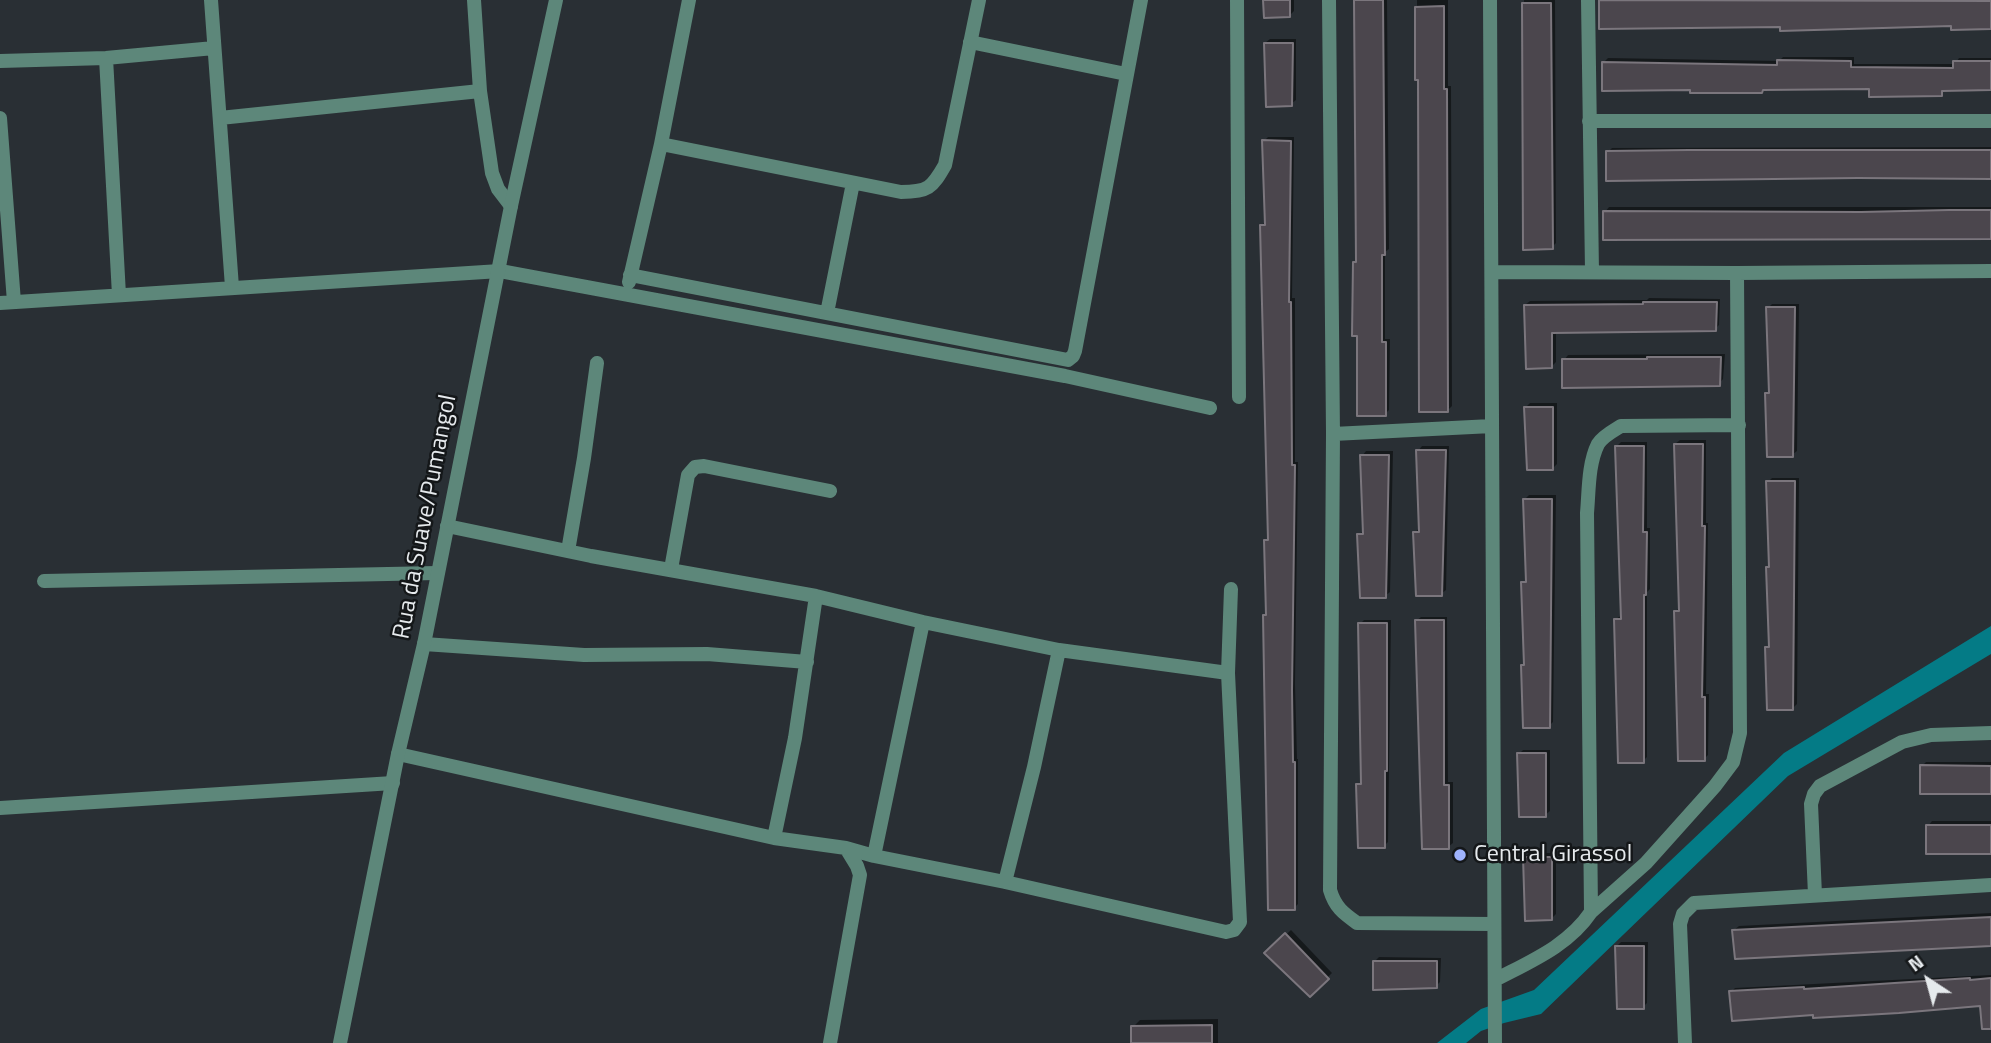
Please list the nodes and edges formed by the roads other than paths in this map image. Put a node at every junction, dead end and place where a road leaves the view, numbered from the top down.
1 (211, 0) edge
2 (474, 0) edge
3 (556, 0) edge
4 (689, 0) edge
5 (979, 0) edge
6 (1141, 0) edge
7 (1237, 0) edge
8 (1329, 0) edge
9 (1490, 0) edge
10 (1588, 0) edge
11 (970, 42) junction
12 (214, 48) junction
13 (106, 58) junction
14 (0, 61) edge
15 (1126, 74) junction
16 (481, 91) junction
17 (0, 118) edge
18 (220, 118) junction
19 (1590, 121) junction
20 (1991, 121) edge
21 (661, 144) junction
22 (853, 183) junction
23 (511, 206) junction
24 (500, 271) junction
25 (1592, 271) junction
26 (1991, 271) edge
27 (1493, 272) junction
28 (1737, 273) junction
29 (630, 275) junction
30 (232, 288) junction
31 (626, 294) junction
32 (119, 295) junction
33 (7, 303) edge
34 (827, 313) junction
35 (597, 363) dead end
36 (1239, 397) dead end
37 (1210, 408) dead end
38 (1739, 425) junction
39 (1492, 426) junction
40 (1334, 434) junction
41 (830, 491) dead end
42 (446, 526) junction
43 (568, 551) junction
44 (671, 569) junction
45 (437, 573) junction
46 (44, 581) dead end
47 (1231, 589) dead end
48 (816, 596) junction
49 (923, 622) junction
50 (424, 644) junction
51 (1059, 650) junction
52 (807, 662) junction
53 (1228, 673) junction
54 (1991, 733) edge
55 (398, 754) junction
56 (393, 783) junction
57 (0, 808) edge
58 (774, 838) junction
59 (846, 848) junction
60 (874, 856) junction
61 (1004, 882) junction
62 (1991, 885) edge
63 (1815, 895) junction
64 (1591, 912) junction
65 (1494, 924) junction
66 (1494, 980) junction
67 (340, 1043) edge
68 (830, 1043) edge
69 (1495, 1043) edge
70 (1685, 1043) edge

1 - 12 street
2 - 16 street
3 - 23 street, Rua da Suave/Pumangol
4 - 21 street
5 - 11 street
6 - 15 street
7 - 36 street
8 - 40 street
9 - 27 street
10 - 19 street
11 - 15 street
11 - 22 street
12 - 13 street
12 - 18 street
13 - 14 street
13 - 32 street
15 - 34 street
16 - 18 street
16 - 23 street
17 - 33 street
18 - 30 street
19 - 20 street
19 - 25 street
21 - 22 street
21 - 29 street
22 - 34 street
23 - 24 street, Rua da Suave/Pumangol
24 - 30 street
24 - 31 street
24 - 42 street, Rua da Suave/Pumangol
25 - 27 street
25 - 28 street
26 - 28 street
27 - 39 street
28 - 38 street
29 - 31 street
29 - 34 street
30 - 32 street
31 - 37 street
32 - 33 street
35 - 43 street
38 - 64 street
38 - 64 street
39 - 40 street
39 - 65 street
40 - 65 street
41 - 44 street
42 - 43 street
42 - 45 street, Rua da Suave/Pumangol
43 - 44 street
44 - 48 street
45 - 46 street
45 - 50 street, Rua da Suave/Pumangol
47 - 53 street
48 - 49 street
48 - 52 street
49 - 51 street
49 - 60 street
50 - 52 street
50 - 55 street, Rua da Suave/Pumangol
51 - 53 street
51 - 61 street
52 - 58 street
53 - 61 street
54 - 63 street
55 - 56 street, Rua da Suave/Pumangol
55 - 58 street
56 - 57 street
56 - 67 street, Rua da Suave/Pumangol
58 - 59 street
59 - 60 street
59 - 68 street
60 - 61 street
62 - 63 street
63 - 70 street
64 - 66 street
65 - 66 street
66 - 69 street

